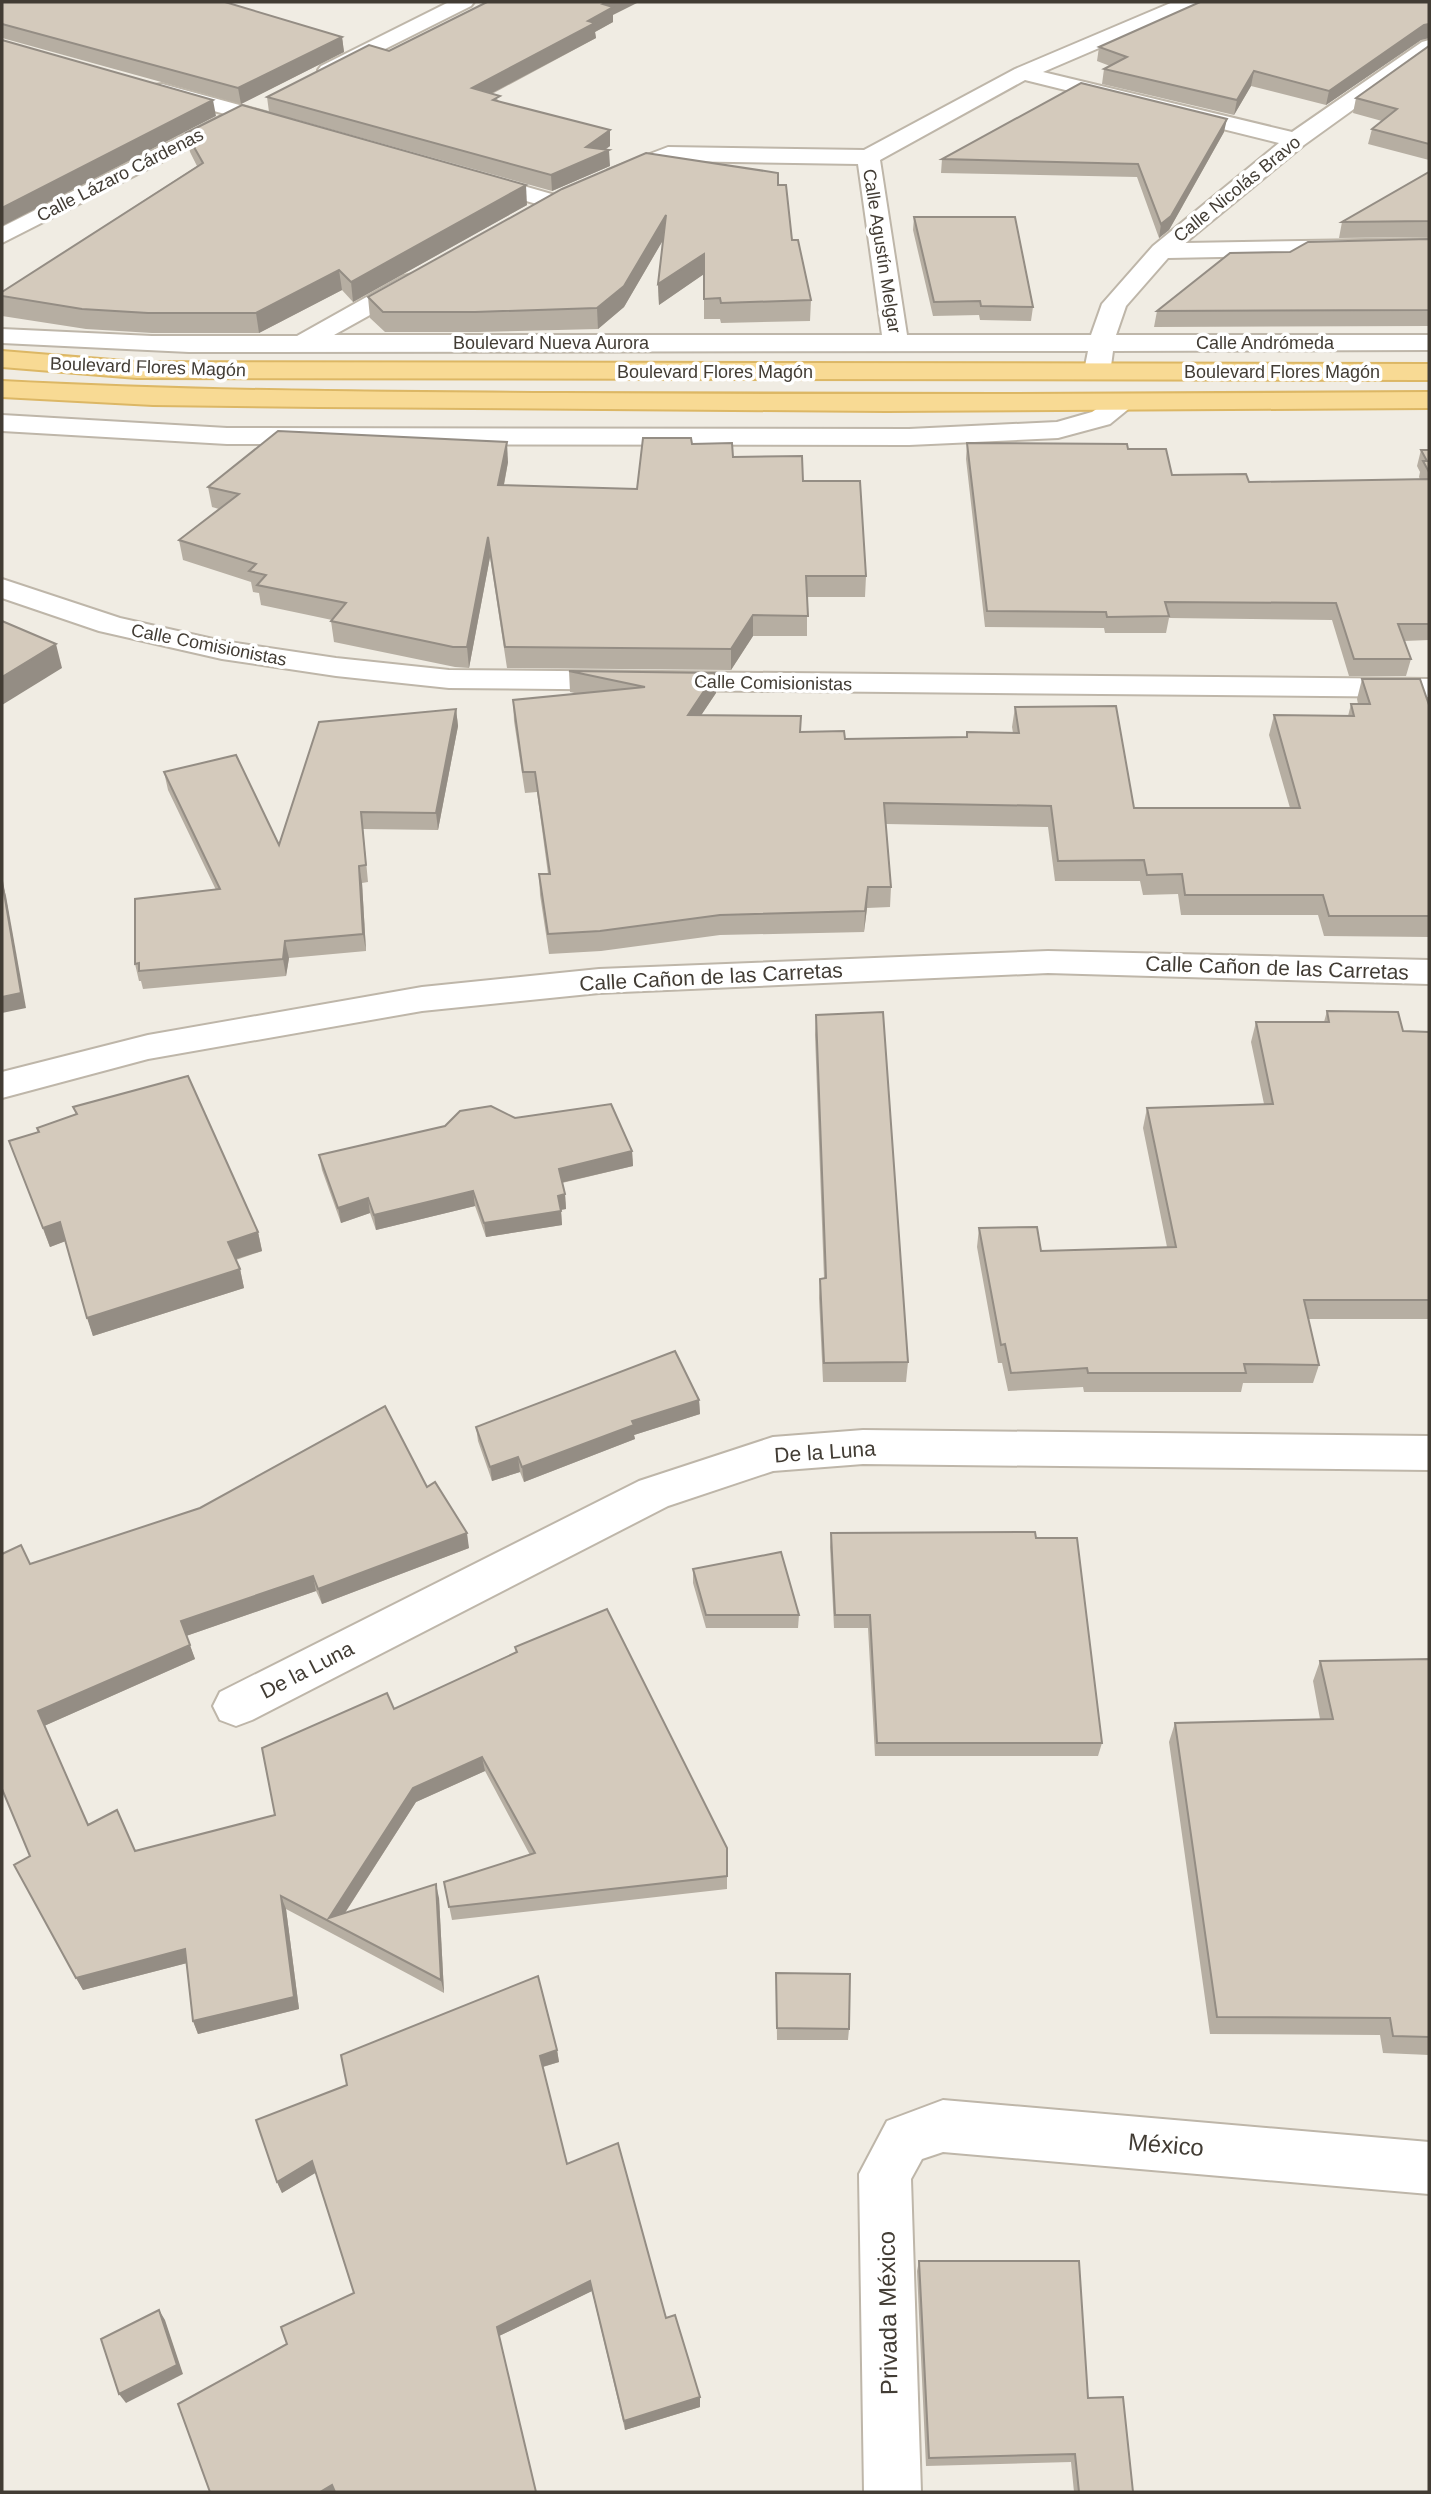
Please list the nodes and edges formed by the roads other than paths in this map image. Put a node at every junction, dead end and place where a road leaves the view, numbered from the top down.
1 (464, 2) edge
2 (1190, 2) edge
3 (1429, 46) edge
4 (1021, 73) junction
5 (305, 82) edge
6 (136, 83) edge
7 (268, 100) edge
8 (243, 113) junction
9 (308, 131) edge
10 (1296, 140) junction
11 (868, 158) junction
12 (451, 172) edge
13 (554, 202) junction
14 (530, 215) edge
15 (2, 236) edge
16 (1429, 246) edge
17 (1161, 251) junction
18 (434, 269) edge
19 (2, 336) edge
20 (302, 343) junction
21 (1429, 343) edge
22 (897, 344) junction
23 (1101, 344) junction
24 (2, 359) edge
25 (1098, 372) junction
26 (1429, 372) edge
27 (2, 389) edge
28 (1429, 400) edge
29 (1124, 402) junction
30 (2, 423) edge
31 (2, 588) edge
32 (1429, 688) edge
33 (1429, 972) edge
34 (2, 1085) edge
35 (1429, 1453) edge
36 (236, 1706) dead end
37 (905, 2139) joint
38 (1429, 2168) edge
39 (892, 2492) edge

1 - 5 street
2 - 4 street
3 - 10 street, Calle Nicolás Bravo
4 - 10 street
4 - 11 street
6 - 8 street
7 - 8 street, Calle Lázaro Cárdenas
8 - 9 street
8 - 15 street, Calle Lázaro Cárdenas
10 - 17 street, Calle Nicolás Bravo
11 - 13 street
11 - 22 street, Calle Agustín Melgar
12 - 13 street
13 - 14 street
16 - 17 street
17 - 23 street, Calle Nicolás Bravo
18 - 20 street
19 - 20 street, Boulevard Nueva Aurora
20 - 22 street, Boulevard Nueva Aurora
21 - 23 street, Calle Andrómeda
22 - 23 street, Boulevard Nueva Aurora
23 - 25 street, Calle Nicolás Bravo
24 - 25 main road, Boulevard Flores Magón
25 - 26 main road, Boulevard Flores Magón
27 - 29 main road, Boulevard Flores Magón
28 - 29 main road, Boulevard Flores Magón
29 - 30 street
31 - 32 street, Calle Comisionistas
33 - 34 street, Calle Cañon de las Carretas
35 - 36 street, De la Luna
37 - 38 street, México
37 - 39 street, Privada México

